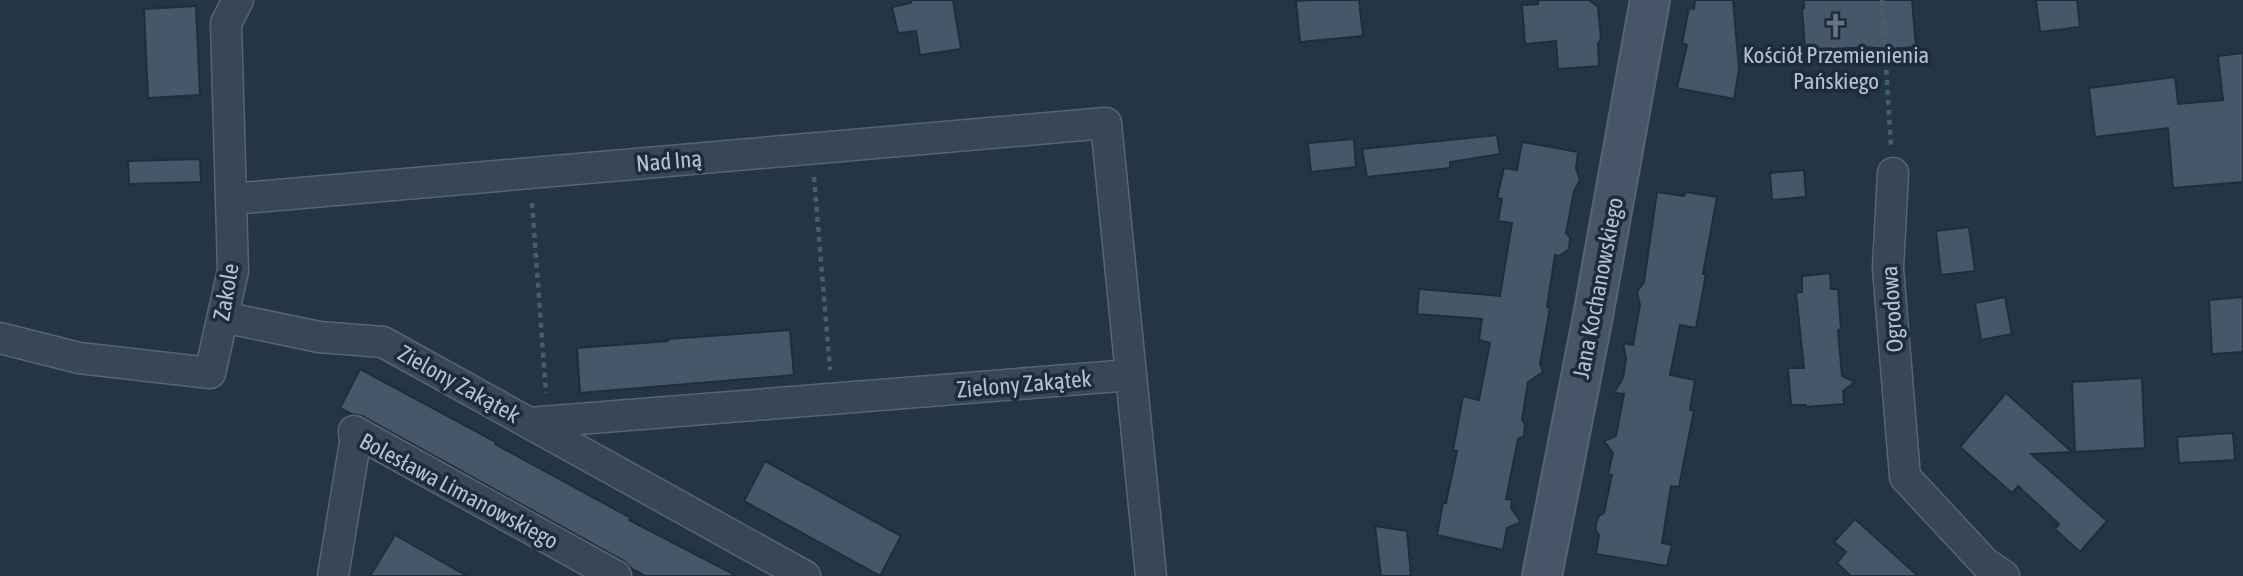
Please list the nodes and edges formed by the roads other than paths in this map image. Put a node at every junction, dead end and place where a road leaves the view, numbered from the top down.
1 (239, 0) edge
2 (1650, 0) edge
3 (1893, 173) road end
4 (232, 199) junction
5 (223, 317) junction
6 (0, 338) edge
7 (1131, 375) junction
8 (539, 422) junction
9 (333, 576) edge
10 (616, 576) edge
11 (805, 576) edge
12 (1151, 576) edge
13 (1542, 576) edge
14 (2004, 576) edge

1 - 4 street, Zakole
2 - 13 street, Jana Kochanowskiego
3 - 14 street, Ogrodowa
4 - 5 street, Zakole
4 - 7 street, Nad Iną
5 - 6 street, Zakole
5 - 8 street, Zielony Zakątek
7 - 8 street, Zielony Zakątek
7 - 12 street
8 - 11 street, Zielony Zakątek
9 - 10 street, Bolesława Limanowskiego

